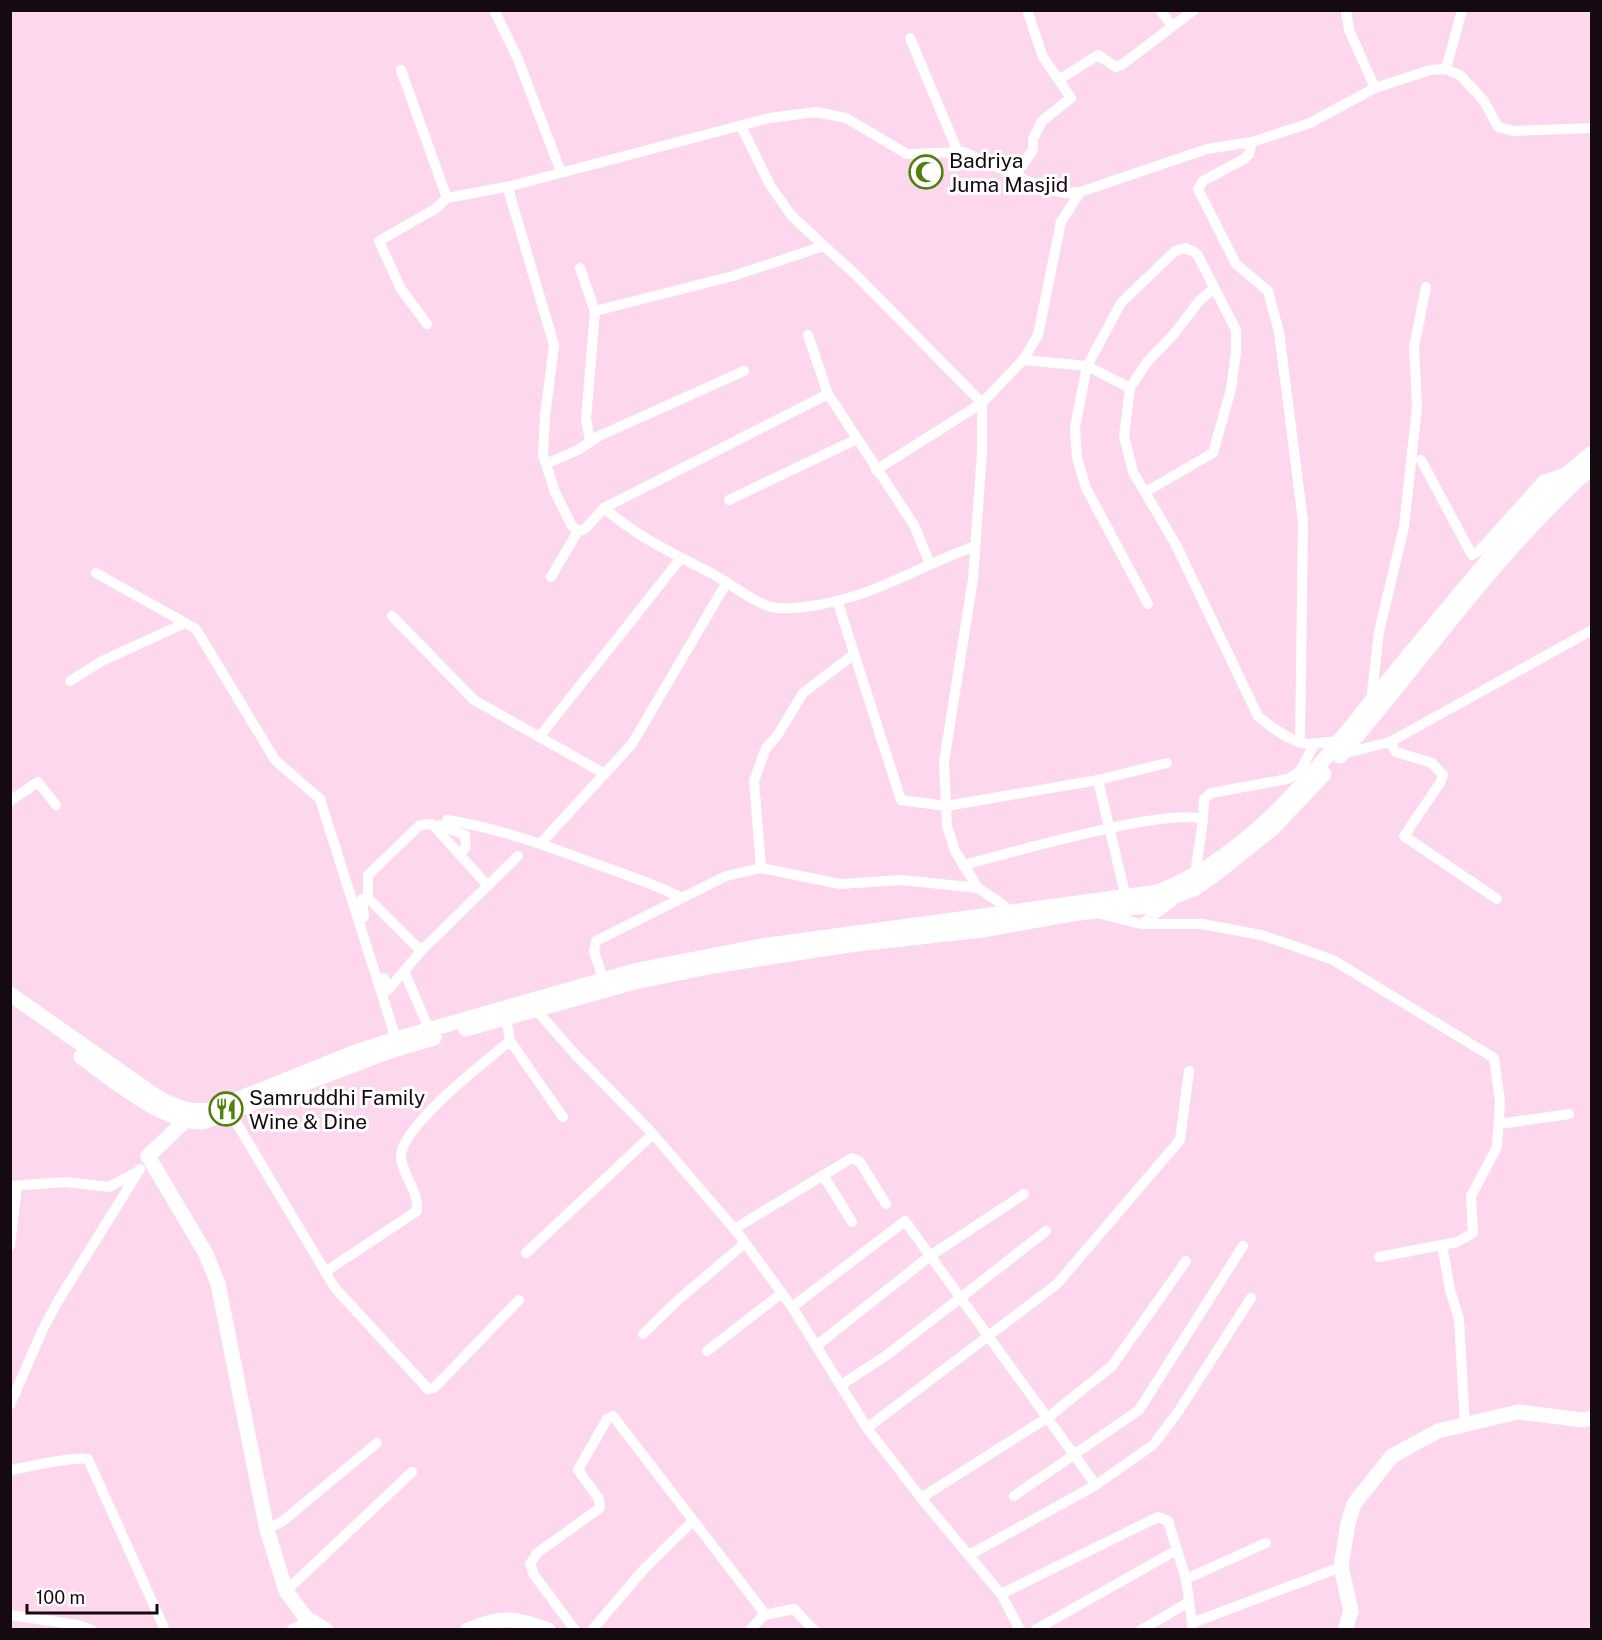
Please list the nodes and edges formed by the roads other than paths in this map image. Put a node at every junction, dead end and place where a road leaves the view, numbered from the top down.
1 (494, 10) edge
2 (1028, 10) edge
3 (1160, 10) edge
4 (1194, 10) edge
5 (1346, 10) edge
6 (1462, 10) edge
7 (1172, 26) junction
8 (910, 38) dead end
9 (1446, 69) junction
10 (401, 70) dead end
11 (1060, 79) junction
12 (1376, 88) junction
13 (741, 126) junction
14 (1592, 128) edge
15 (1252, 142) junction
16 (958, 152) junction
17 (561, 172) junction
18 (1016, 174) junction
19 (512, 186) junction
20 (1080, 192) junction
21 (447, 198) junction
22 (824, 246) junction
23 (579, 268) dead end
24 (1426, 287) dead end
25 (1213, 290) junction
26 (595, 311) junction
27 (427, 324) dead end
28 (808, 334) dead end
29 (1023, 360) junction
30 (1087, 366) junction
31 (744, 371) dead end
32 (1130, 388) junction
33 (828, 394) junction
34 (982, 403) junction
35 (857, 439) junction
36 (590, 441) junction
37 (1592, 453) edge
38 (1421, 460) dead end
39 (548, 464) junction
40 (1592, 467) edge
41 (876, 470) junction
42 (1570, 471) junction
43 (1147, 491) junction
44 (729, 500) dead end
45 (604, 508) junction
46 (578, 531) junction
47 (975, 546) junction
48 (681, 558) junction
49 (930, 564) junction
50 (96, 573) dead end
51 (551, 577) dead end
52 (727, 582) junction
53 (838, 603) junction
54 (1148, 604) dead end
55 (392, 616) dead end
56 (185, 623) junction
57 (1592, 630) edge
58 (853, 655) junction
59 (70, 681) dead end
60 (1371, 702) junction
61 (1361, 723) junction
62 (540, 736) junction
63 (1390, 742) junction
64 (1300, 743) junction
65 (1315, 743) junction
66 (1339, 749) junction
67 (1167, 763) dead end
68 (605, 774) junction
69 (1098, 780) junction
70 (10, 801) edge
71 (56, 805) dead end
72 (946, 806) junction
73 (1203, 819) junction
74 (1108, 829) junction
75 (541, 843) junction
76 (459, 854) junction
77 (518, 856) dead end
78 (963, 865) junction
79 (761, 868) junction
80 (1195, 875) junction
81 (488, 885) junction
82 (978, 888) junction
83 (362, 898) dead end
84 (682, 898) junction
85 (1126, 898) junction
86 (1174, 898) junction
87 (1497, 900) dead end
88 (1055, 911) junction
89 (1092, 912) junction
90 (1014, 918) junction
91 (1141, 924) junction
92 (421, 951) junction
93 (404, 971) junction
94 (603, 979) junction
95 (584, 990) junction
96 (10, 994) edge
97 (10, 1007) edge
98 (536, 1010) junction
99 (506, 1018) junction
100 (465, 1024) junction
101 (429, 1029) junction
102 (396, 1039) junction
103 (510, 1041) junction
104 (1189, 1071) dead end
105 (228, 1109) junction
106 (1569, 1113) dead end
107 (186, 1116) junction
108 (563, 1118) dead end
109 (1499, 1124) junction
110 (653, 1134) junction
111 (144, 1163) junction
112 (823, 1175) junction
113 (14, 1186) edge
114 (1024, 1194) dead end
115 (886, 1204) dead end
116 (852, 1222) dead end
117 (734, 1229) junction
118 (1046, 1231) dead end
119 (745, 1243) junction
120 (1442, 1245) junction
121 (10, 1246) edge
122 (1244, 1246) dead end
123 (526, 1253) dead end
124 (930, 1256) junction
125 (1379, 1257) dead end
126 (1186, 1261) dead end
127 (325, 1272) junction
128 (782, 1293) junction
129 (1251, 1298) dead end
130 (519, 1299) dead end
131 (960, 1299) junction
132 (792, 1307) junction
133 (644, 1334) dead end
134 (987, 1335) junction
135 (816, 1346) junction
136 (707, 1351) dead end
137 (841, 1386) junction
138 (10, 1405) edge
139 (1047, 1418) junction
140 (1592, 1418) edge
141 (1464, 1425) junction
142 (867, 1428) junction
143 (377, 1443) dead end
144 (1074, 1456) junction
145 (10, 1470) edge
146 (412, 1472) dead end
147 (1096, 1485) junction
148 (1014, 1496) dead end
149 (921, 1498) junction
150 (693, 1521) junction
151 (267, 1530) junction
152 (1266, 1543) dead end
153 (1175, 1551) junction
154 (969, 1555) junction
155 (1341, 1568) junction
156 (1186, 1579) junction
157 (286, 1592) junction
158 (1001, 1594) junction
159 (1189, 1602) junction
160 (10, 1615) edge
161 (764, 1616) junction
162 (310, 1620) junction
163 (1193, 1626) edge
164 (92, 1629) edge
165 (165, 1629) edge
166 (291, 1629) edge
167 (326, 1629) edge
168 (468, 1629) edge
169 (548, 1629) edge
170 (575, 1629) edge
171 (592, 1629) edge
172 (750, 1629) edge
173 (814, 1629) edge
174 (1020, 1629) edge
175 (1035, 1629) edge
176 (1141, 1629) edge
177 (1345, 1629) edge

1 - 17 street
2 - 11 street
3 - 7 street
4 - 7 street
5 - 12 street
6 - 9 street
7 - 11 street
8 - 16 street
9 - 12 street
9 - 14 street
10 - 21 street
11 - 18 street
12 - 15 street
13 - 16 street
13 - 17 street
13 - 22 street
15 - 20 street
15 - 64 street
16 - 18 street
17 - 19 street
18 - 20 street
19 - 21 street
19 - 39 street
20 - 29 street
21 - 27 street
22 - 26 street
22 - 34 street
23 - 26 street
24 - 60 street
25 - 30 street
25 - 32 street
25 - 43 street
26 - 36 street
28 - 33 street
29 - 30 street
29 - 34 street
30 - 32 street
30 - 54 street
31 - 36 street
32 - 43 street
33 - 35 street
33 - 45 street
34 - 41 street
34 - 47 street
35 - 41 street
35 - 44 street
36 - 39 street
37 - 42 main road
38 - 42 street
39 - 46 street
40 - 61 main road
41 - 49 street
42 - 60 main road
43 - 64 street
45 - 46 street
45 - 48 street
46 - 51 street
47 - 49 street
47 - 72 street
48 - 52 street
48 - 62 street
49 - 53 street
50 - 56 street
52 - 53 street
52 - 68 street
53 - 58 street
55 - 62 street
56 - 59 street
56 - 102 street
57 - 63 street
58 - 72 street
58 - 79 street
60 - 61 main road
61 - 66 main road
62 - 68 street
63 - 66 street
63 - 87 street
64 - 65 street
65 - 66 street
65 - 73 street
66 - 80 main road
66 - 86 main road
67 - 69 street
68 - 75 street
69 - 72 street
69 - 74 street
70 - 71 street
72 - 78 street
73 - 74 street
73 - 80 street
74 - 78 street
74 - 85 street
75 - 76 street
75 - 84 street
76 - 81 street
76 - 92 street
77 - 81 street
78 - 82 street
79 - 82 street
79 - 84 street
80 - 85 main road
81 - 92 street
82 - 90 street
83 - 93 street
84 - 94 street
85 - 88 main road
86 - 89 main road
86 - 91 street
88 - 89 main road
88 - 90 main road
89 - 91 street
90 - 94 main road
90 - 95 main road
91 - 109 street
92 - 93 street
93 - 101 street
94 - 95 main road
95 - 98 main road
95 - 100 main road
96 - 107 main road
97 - 107 main road
98 - 99 main road
98 - 110 street
99 - 100 main road
99 - 103 street
100 - 101 main road
100 - 105 main road
101 - 102 main road
102 - 105 main road
103 - 108 street
103 - 127 street
104 - 134 street
105 - 107 main road
105 - 127 street
106 - 109 street
107 - 111 main road
109 - 120 street
110 - 117 street
110 - 123 street
111 - 113 street
111 - 138 street
111 - 151 main road
112 - 115 street
112 - 116 street
112 - 117 street
113 - 121 street
114 - 124 street
117 - 119 street
118 - 131 street
119 - 128 street
119 - 133 street
120 - 125 street
120 - 141 street
122 - 144 street
124 - 131 street
124 - 132 street
124 - 135 street
126 - 139 street
127 - 130 street
128 - 132 street
128 - 136 street
129 - 147 street
131 - 134 street
131 - 137 street
132 - 135 street
134 - 139 street
134 - 142 street
135 - 137 street
137 - 142 street
139 - 144 street
139 - 149 street
140 - 141 main road
141 - 155 main road
142 - 149 street
143 - 151 street
144 - 147 street
144 - 148 street
145 - 165 street
146 - 157 street
147 - 154 street
149 - 154 street
150 - 161 street
150 - 170 street
150 - 171 street
151 - 157 main road
152 - 156 street
153 - 156 street
153 - 158 street
153 - 175 street
154 - 158 street
155 - 163 street
155 - 177 main road
156 - 159 street
157 - 162 main road
158 - 174 street
159 - 163 street
159 - 176 street
160 - 164 street
161 - 172 street
161 - 173 street
162 - 166 street
162 - 167 main road
168 - 169 main road

